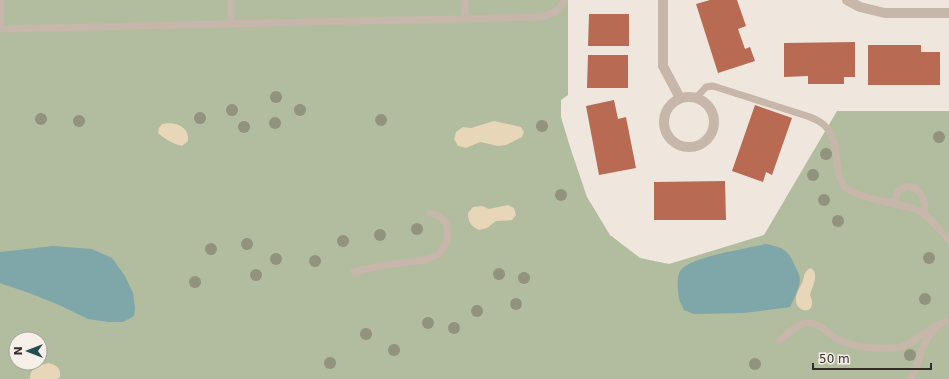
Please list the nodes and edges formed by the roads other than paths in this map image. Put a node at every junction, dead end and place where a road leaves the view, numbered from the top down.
1 (0, 0) edge
2 (231, 0) edge
3 (465, 0) edge
4 (564, 0) edge
5 (663, 0) edge
6 (847, 0) edge
7 (949, 13) edge
8 (465, 19) junction
9 (231, 24) junction
10 (0, 28) edge
11 (680, 98) junction
12 (696, 98) junction
13 (894, 204) junction
14 (430, 213) dead end
15 (924, 215) junction
16 (949, 240) edge
17 (354, 272) dead end
18 (946, 322) edge
19 (780, 340) dead end
20 (910, 379) edge

1 - 10 lane
2 - 9 lane
3 - 8 lane
4 - 8 lane
5 - 11 street
6 - 7 street
8 - 9 lane
9 - 10 lane
11 - 12 street
11 - 12 street
12 - 13 lane
13 - 15 lane
13 - 15 lane
14 - 17 lane
15 - 16 lane
18 - 19 lane
18 - 20 lane

